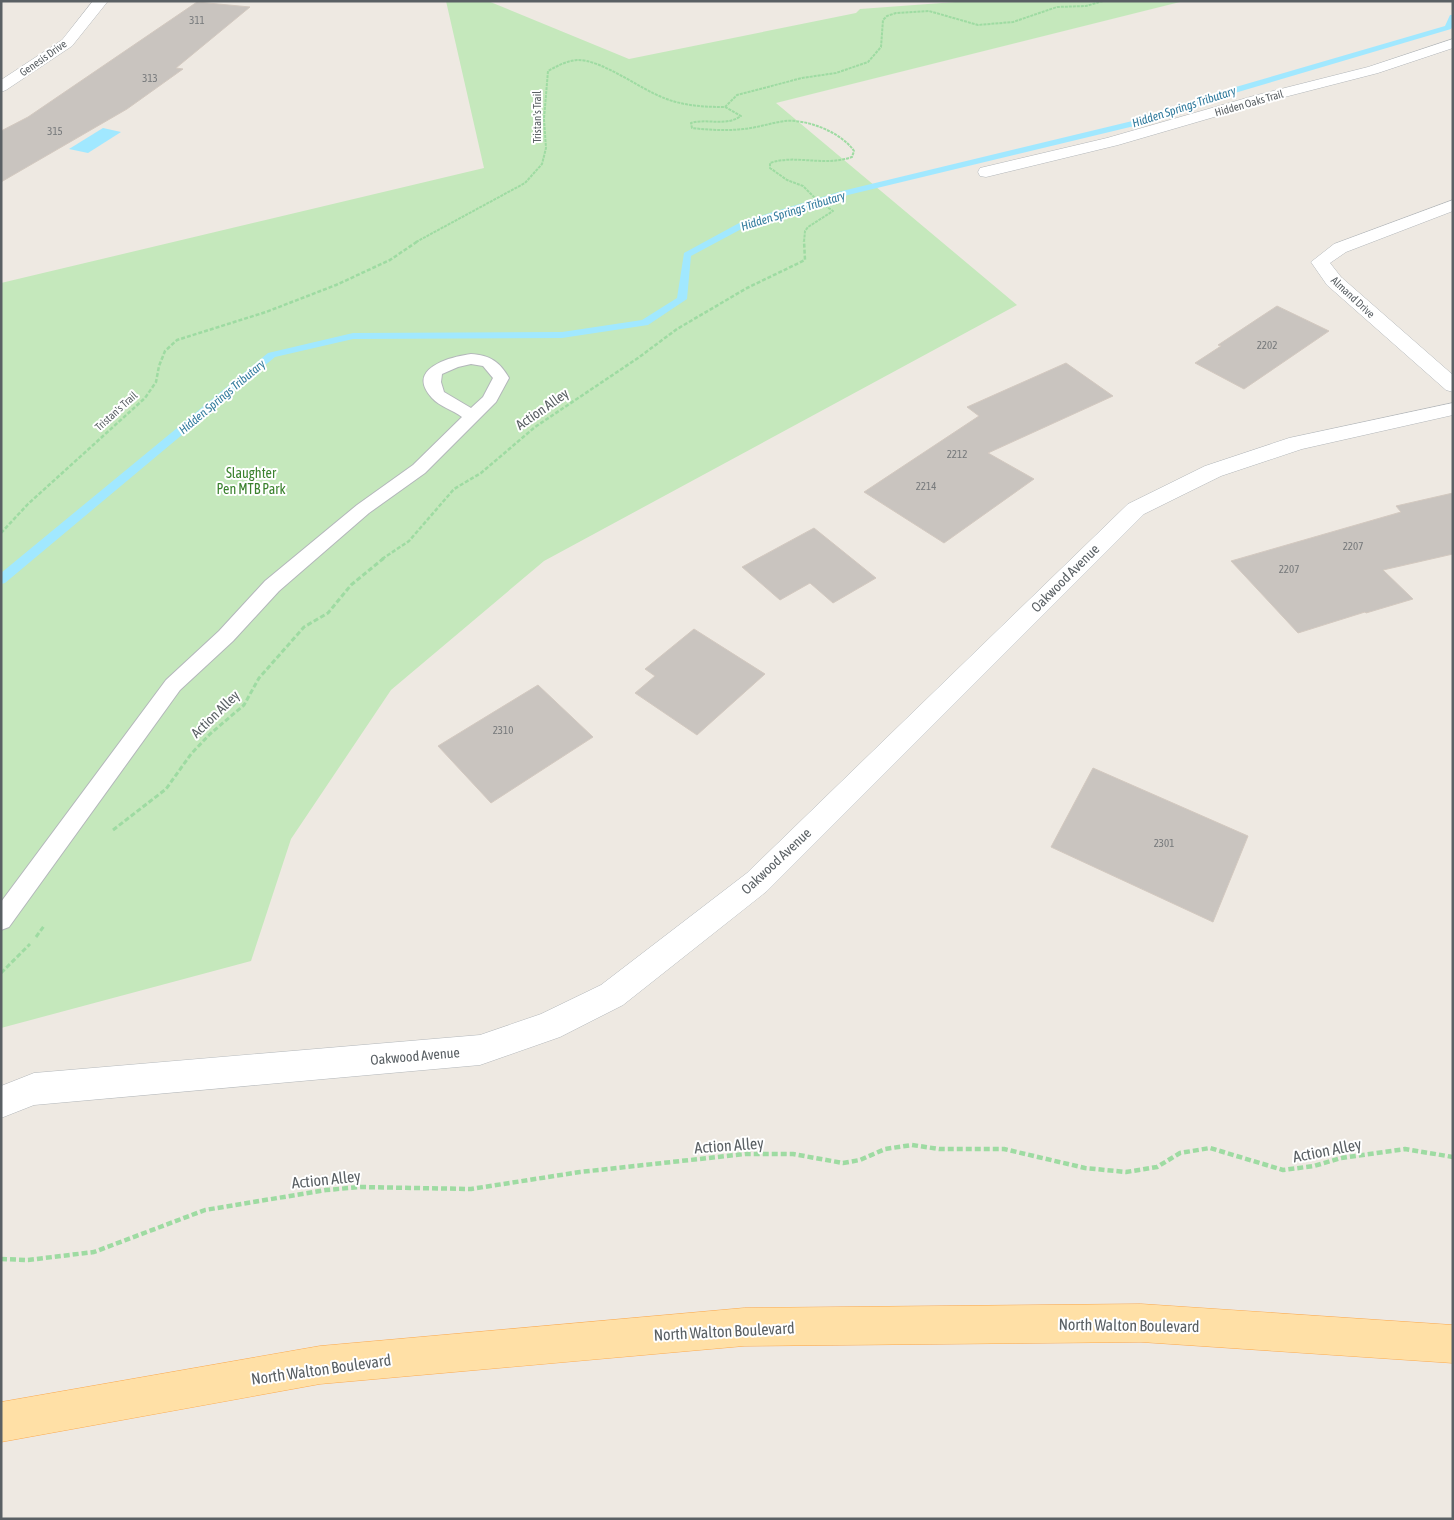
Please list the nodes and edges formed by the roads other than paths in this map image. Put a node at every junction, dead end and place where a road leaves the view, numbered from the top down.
1 (101, 1) edge
2 (1453, 43) edge
3 (1, 87) edge
4 (986, 172) dead end
5 (1453, 205) edge
6 (1453, 386) edge
7 (1453, 409) edge
8 (472, 417) dead end
9 (1, 920) edge
10 (1, 1102) edge
11 (1453, 1344) edge
12 (1, 1422) edge

1 - 3 street, Genesis Drive
2 - 4 street, Hidden Oaks Trail
5 - 6 street, Almand Drive
7 - 10 street, Oakwood Avenue
8 - 9 lane
11 - 12 main road, North Walton Boulevard

